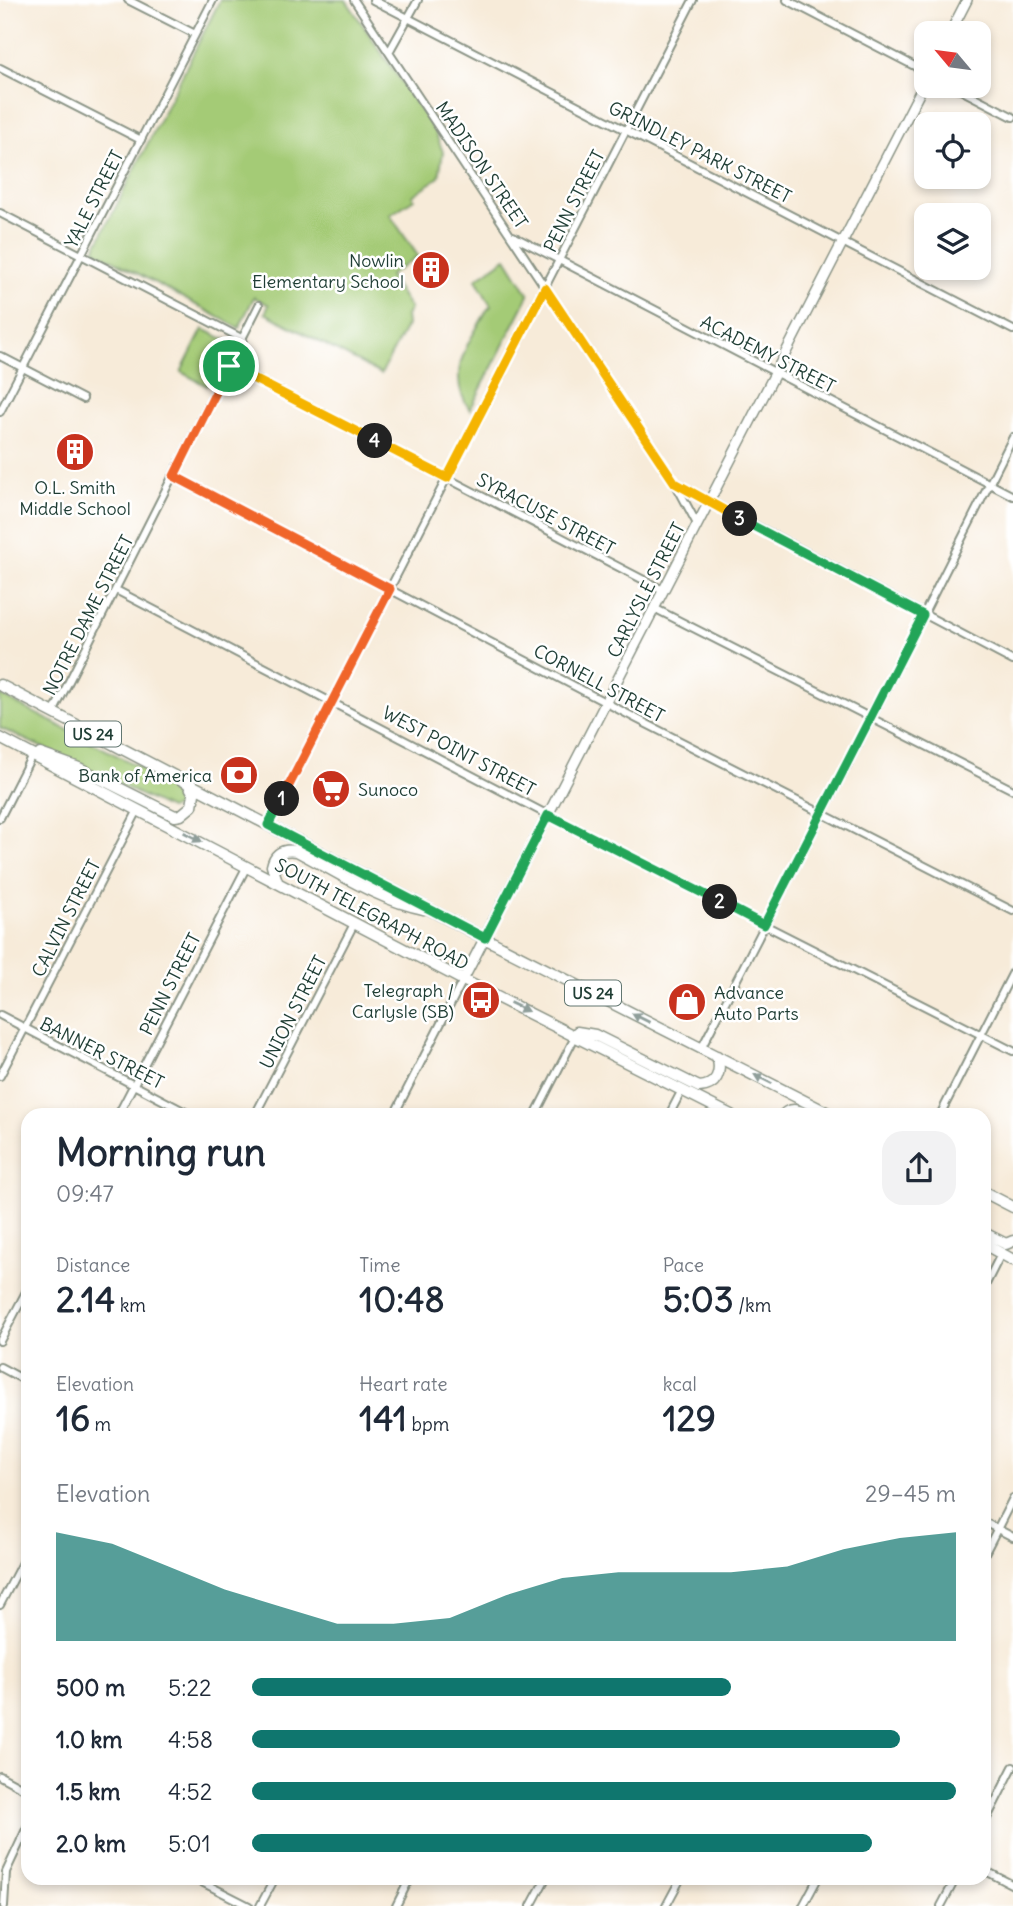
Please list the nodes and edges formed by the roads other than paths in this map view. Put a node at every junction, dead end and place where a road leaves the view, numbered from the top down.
1 (128, 0) edge
2 (213, 0) edge
3 (354, 0) edge
4 (373, 0) edge
5 (418, 0) edge
6 (693, 0) edge
7 (787, 0) edge
8 (967, 0) edge
9 (409, 18) junction
10 (956, 21) edge
11 (195, 34) junction
12 (389, 52) junction
13 (914, 66) edge
14 (0, 68) edge
15 (916, 98) edge
16 (976, 98) edge
17 (1013, 117) edge
18 (626, 130) junction
19 (141, 140) junction
20 (0, 213) edge
21 (511, 235) junction
22 (842, 242) junction
23 (81, 255) junction
24 (559, 261) junction
25 (545, 288) junction
26 (259, 305) dead end
27 (1013, 330) edge
28 (243, 339) junction
29 (0, 355) edge
30 (229, 366) junction
31 (22, 367) junction
32 (775, 373) junction
33 (83, 399) dead end
34 (0, 412) edge
35 (1013, 437) edge
36 (174, 476) junction
37 (447, 478) junction
38 (675, 483) junction
39 (990, 484) junction
40 (1013, 496) edge
41 (709, 502) junction
42 (697, 524) junction
43 (390, 589) junction
44 (116, 590) junction
45 (663, 590) junction
46 (654, 608) junction
47 (923, 615) junction
48 (1013, 661) edge
49 (0, 685) edge
50 (333, 701) junction
51 (606, 702) junction
52 (54, 713) junction
53 (871, 719) junction
54 (0, 738) edge
55 (16, 747) junction
56 (32, 755) junction
57 (186, 782) junction
58 (1013, 790) edge
59 (138, 810) junction
60 (823, 814) junction
61 (548, 815) junction
62 (0, 818) edge
63 (268, 825) junction
64 (247, 866) junction
65 (277, 881) junction
66 (433, 911) junction
67 (1013, 911) edge
68 (355, 922) junction
69 (764, 925) junction
70 (485, 938) junction
71 (1013, 972) edge
72 (463, 980) junction
73 (0, 1015) edge
74 (25, 1028) junction
75 (562, 1029) junction
76 (576, 1035) junction
77 (981, 1035) junction
78 (701, 1049) junction
79 (1013, 1051) edge
80 (718, 1056) junction
81 (0, 1076) edge
82 (134, 1085) junction
83 (682, 1090) junction
84 (122, 1108) edge
85 (178, 1108) edge
86 (259, 1108) edge
87 (398, 1108) edge
88 (539, 1108) edge
89 (673, 1108) edge
90 (717, 1108) edge
91 (818, 1108) edge
92 (944, 1108) edge
93 (991, 1196) edge
94 (1013, 1207) edge
95 (991, 1236) edge
96 (1013, 1241) edge
97 (991, 1248) edge
98 (1001, 1254) junction
99 (1013, 1260) edge
100 (991, 1274) edge
101 (21, 1301) edge
102 (0, 1341) edge
103 (0, 1367) edge
104 (21, 1378) edge
105 (1013, 1498) edge
106 (991, 1526) edge
107 (997, 1529) junction
108 (1013, 1537) edge
109 (991, 1541) edge
110 (21, 1564) edge
111 (0, 1605) edge
112 (1013, 1767) edge
113 (0, 1776) edge
114 (21, 1787) edge
115 (991, 1810) edge
116 (21, 1840) edge
117 (991, 1874) edge
118 (208, 1885) edge
119 (271, 1885) edge
120 (406, 1885) edge
121 (542, 1885) edge
122 (677, 1885) edge
123 (814, 1885) edge
124 (952, 1885) edge
125 (1013, 1885) edge
126 (2, 1904) edge
127 (249, 1906) edge
128 (260, 1906) edge
129 (396, 1906) edge
130 (531, 1906) edge
131 (666, 1906) edge
132 (803, 1906) edge
133 (941, 1906) edge

1 - 11 street
2 - 11 street, YALE STREET
3 - 12 street, MADISON STREET
4 - 9 street, GRINDLEY PARK STREET
5 - 9 street
6 - 18 street, PENN STREET
7 - 13 street
8 - 10 street
9 - 12 street
9 - 18 street, GRINDLEY PARK STREET
11 - 19 street, YALE STREET
12 - 21 street, MADISON STREET
14 - 19 street
15 - 22 street, CARLYSLE STREET
16 - 17 street
18 - 22 street, GRINDLEY PARK STREET
18 - 24 street, PENN STREET
19 - 23 street, YALE STREET
20 - 23 street
21 - 24 street, ACADEMY STREET
21 - 25 street, MADISON STREET
22 - 27 street, GRINDLEY PARK STREET
22 - 32 street, CARLYSLE STREET
23 - 28 street
23 - 31 street, YALE STREET
24 - 25 street, PENN STREET
24 - 32 street, ACADEMY STREET
25 - 37 street, PENN STREET
25 - 38 street, MADISON STREET
26 - 28 street, NOTRE DAME STREET
28 - 30 street, NOTRE DAME STREET
29 - 31 street
30 - 36 street, NOTRE DAME STREET
30 - 37 street, SYRACUSE STREET
31 - 33 street
31 - 34 street, YALE STREET
32 - 39 street, ACADEMY STREET
32 - 41 street, CARLYSLE STREET
35 - 39 street
36 - 43 street, CORNELL STREET
36 - 44 street, NOTRE DAME STREET
37 - 43 street, PENN STREET
37 - 45 street, SYRACUSE STREET
38 - 41 street
38 - 42 street, MADISON STREET
39 - 40 street, ACADEMY STREET
39 - 47 street
41 - 42 street, CARLYSLE STREET
41 - 47 street
42 - 45 street, CARLYSLE STREET
43 - 50 street, PENN STREET
43 - 51 street, CORNELL STREET
44 - 50 street, WEST POINT STREET
44 - 52 street, NOTRE DAME STREET
45 - 46 street, CARLYSLE STREET
46 - 51 street, CARLYSLE STREET
46 - 53 street
47 - 48 street
47 - 53 street
49 - 52 main road, SOUTH TELEGRAPH ROAD / US 24
50 - 61 street, WEST POINT STREET
50 - 63 street, PENN STREET
51 - 60 street, CORNELL STREET
51 - 61 street, CARLYSLE STREET
52 - 57 main road, SOUTH TELEGRAPH ROAD / US 24
53 - 58 street
53 - 60 street
54 - 55 main road, SOUTH TELEGRAPH ROAD / US 24
55 - 56 main road, SOUTH TELEGRAPH ROAD / US 24
55 - 57 main road
56 - 59 main road, SOUTH TELEGRAPH ROAD / US 24
56 - 62 street
57 - 63 main road, SOUTH TELEGRAPH ROAD / US 24
59 -> 64 main road, SOUTH TELEGRAPH ROAD / US 24
59 - 74 street, CALVIN STREET
60 - 67 street, CORNELL STREET
60 - 69 street
61 - 69 street, WEST POINT STREET
61 - 70 street, CARLYSLE STREET
63 - 66 main road, SOUTH TELEGRAPH ROAD / US 24
64 - 65 main road, SOUTH TELEGRAPH ROAD / US 24
64 - 82 street, PENN STREET
65 - 66 main road
65 - 68 main road, SOUTH TELEGRAPH ROAD / US 24
66 - 70 main road, SOUTH TELEGRAPH ROAD / US 24
68 - 72 main road, SOUTH TELEGRAPH ROAD / US 24
68 - 86 street, UNION STREET
69 - 77 street, WEST POINT STREET
69 - 78 street
70 - 72 street, CARLYSLE STREET
78 -> 70 main road, SOUTH TELEGRAPH ROAD / US 24
71 - 77 street
72 -> 75 main road, SOUTH TELEGRAPH ROAD / US 24
72 - 87 street, CARLYSLE STREET
73 - 74 street, BANNER STREET
74 - 81 street, CALVIN STREET
74 - 82 street, BANNER STREET
75 - 76 main road, SOUTH TELEGRAPH ROAD / US 24
75 - 80 main road
76 - 83 main road, SOUTH TELEGRAPH ROAD / US 24
76 - 88 street
77 - 79 street, WEST POINT STREET
77 - 92 street
78 - 80 main road, SOUTH TELEGRAPH ROAD / US 24
91 -> 80 main road, SOUTH TELEGRAPH ROAD / US 24
82 - 84 street, PENN STREET
82 - 85 street, BANNER STREET
83 - 89 street
83 - 90 main road, SOUTH TELEGRAPH ROAD / US 24
93 - 94 main road
95 - 96 main road
97 - 98 main road
98 - 99 main road
98 - 100 street
101 - 102 street
103 - 104 street
105 - 107 street
106 - 107 street
107 - 108 street
107 - 109 street
110 - 111 street
112 - 115 street
113 - 114 street
116 - 126 street
117 - 125 street
118 - 127 street
119 - 128 street
120 - 129 street
121 - 130 street
122 - 131 street
123 - 132 street
124 - 133 street

